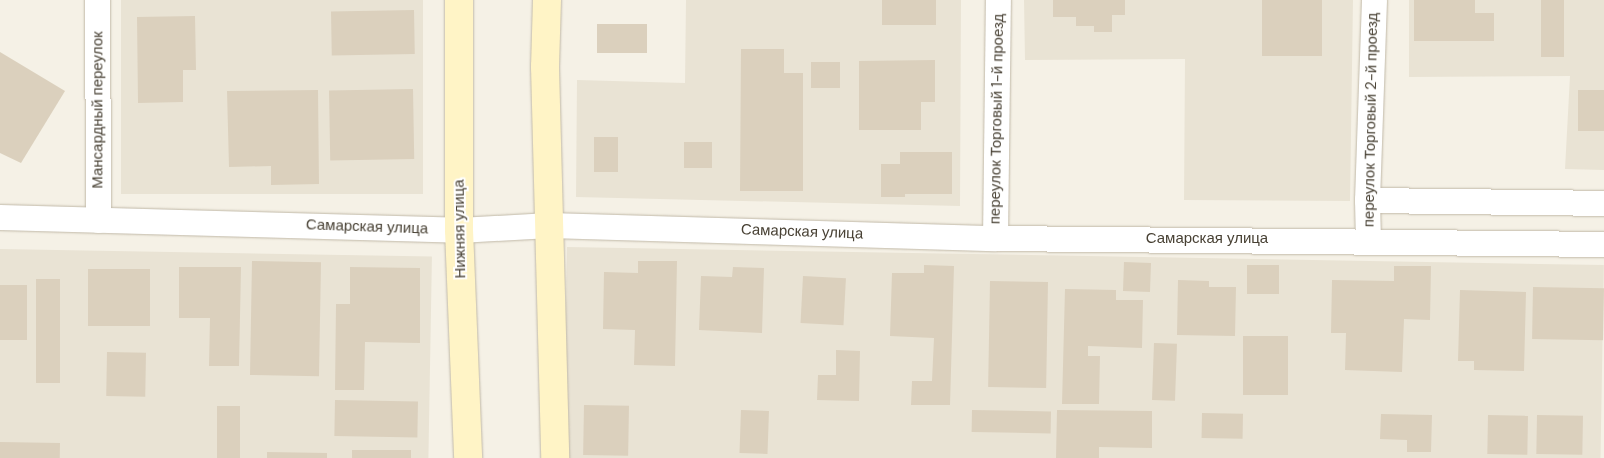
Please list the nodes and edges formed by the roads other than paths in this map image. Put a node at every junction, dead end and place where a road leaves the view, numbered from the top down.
1 (97, 0) edge
2 (459, 0) edge
3 (547, 0) edge
4 (998, 0) edge
5 (1374, 0) edge
6 (1367, 200) junction
7 (1604, 203) edge
8 (0, 217) edge
9 (98, 220) junction
10 (549, 225) junction
11 (459, 230) junction
12 (995, 238) junction
13 (1368, 241) junction
14 (1604, 244) edge
15 (468, 458) edge
16 (555, 458) edge

1 - 9 street, Мансардный переулок
2 - 11 street, Нижняя улица
3 - 10 street
4 - 12 street, переулок Торговый 1-й проезд
5 - 6 street, переулок Торговый 2-й проезд
6 - 7 street
6 - 13 street, переулок Торговый 2-й проезд
8 - 9 street, Самарская улица
9 - 11 street, Самарская улица
10 - 11 street, Самарская улица
10 - 12 street, Самарская улица
10 - 16 street
11 - 15 street, Нижняя улица
12 - 13 street, Самарская улица
13 - 14 street, Самарская улица

